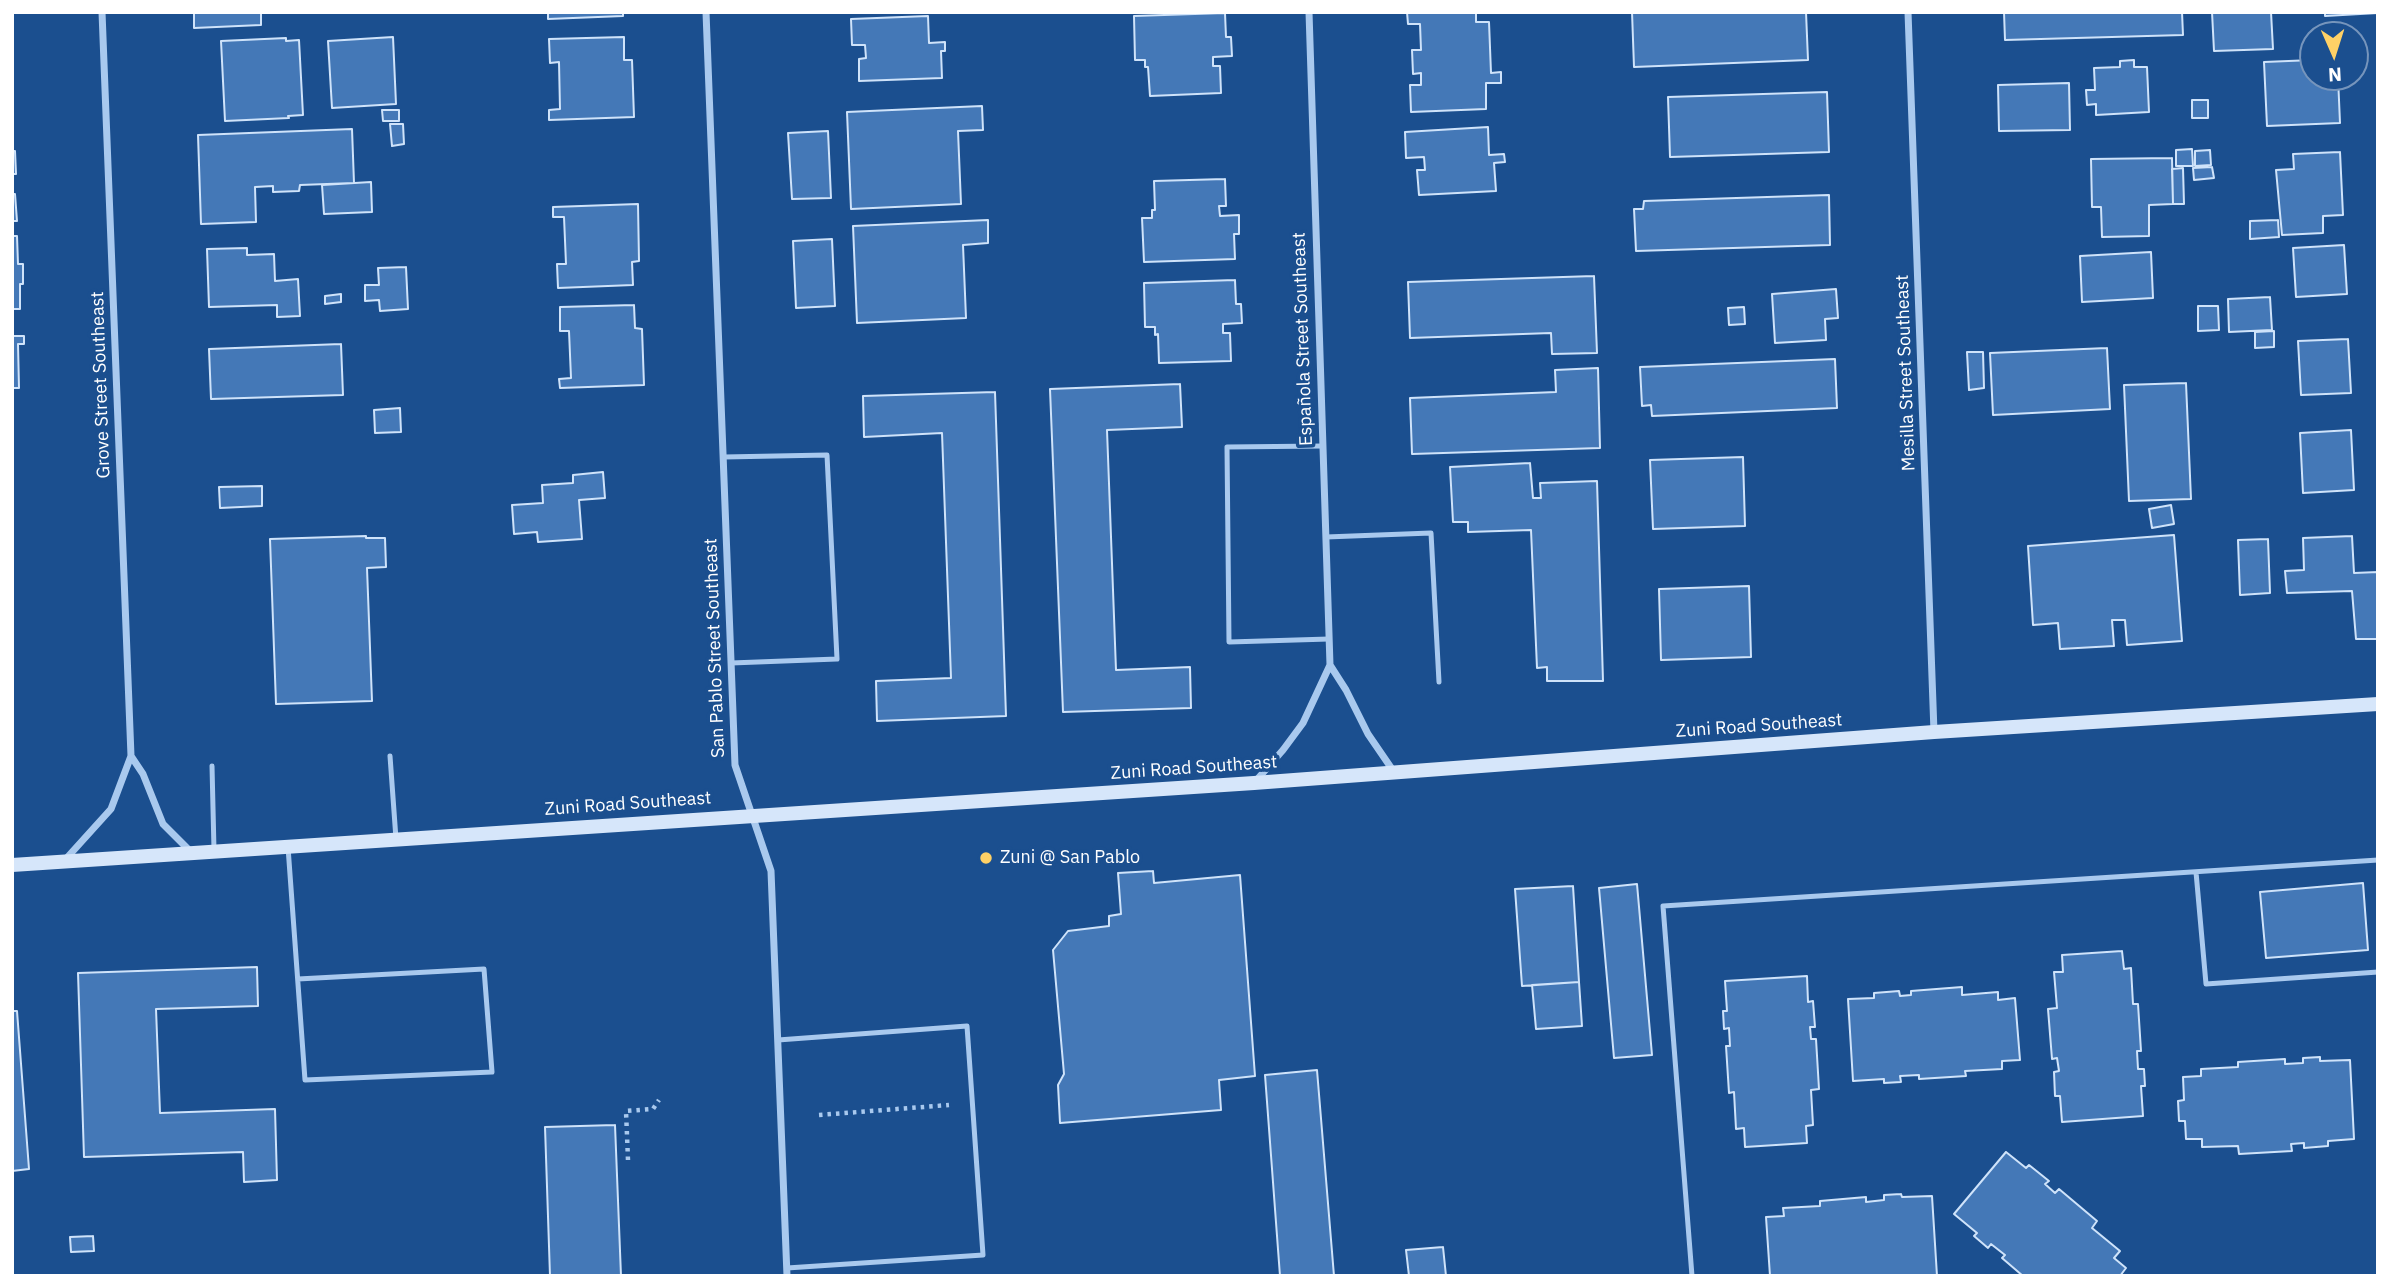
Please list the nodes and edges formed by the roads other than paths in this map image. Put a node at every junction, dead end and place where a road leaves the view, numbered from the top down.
1 (102, 12) edge
2 (706, 12) edge
3 (1309, 12) edge
4 (1908, 12) edge
5 (1322, 446) junction
6 (723, 457) junction
7 (1326, 537) junction
8 (1329, 639) junction
9 (732, 663) junction
10 (1329, 665) junction
11 (1439, 682) dead end
12 (2378, 704) edge
13 (1934, 732) junction
14 (131, 756) junction
15 (390, 756) dead end
16 (212, 766) dead end
17 (1395, 773) junction
18 (1254, 783) junction
19 (752, 815) junction
20 (396, 839) junction
21 (288, 847) junction
22 (215, 852) junction
23 (193, 853) junction
24 (2378, 860) edge
25 (63, 862) junction
26 (12, 865) edge
27 (2196, 872) junction
28 (2378, 972) edge
29 (298, 979) junction
30 (778, 1040) junction
31 (787, 1272) edge
32 (1692, 1276) edge

1 - 14 street, Grove Street Southeast
2 - 6 street, San Pablo Street Southeast
3 - 5 street, Española Street Southeast
4 - 13 street, Mesilla Street Southeast
5 - 7 street, Española Street Southeast
5 - 8 lane
6 - 9 street, San Pablo Street Southeast
6 - 9 lane
7 - 8 street, Española Street Southeast
7 - 11 lane
8 - 10 street, Española Street Southeast
9 - 19 street, San Pablo Street Southeast
10 - 17 street
10 - 18 street, Española Street Southeast
12 - 13 street, Zuni Road Southeast
13 - 17 street, Zuni Road Southeast
14 - 23 street, Grove Street Southeast
14 - 25 street, Grove Street Southeast
15 - 20 lane
16 - 22 lane
17 - 18 street, Zuni Road Southeast
18 - 19 street, Zuni Road Southeast
19 - 20 street, Zuni Road Southeast
19 - 30 street, San Pablo Street Southeast
20 - 21 street, Zuni Road Southeast
21 - 22 street, Zuni Road Southeast
21 - 29 lane
22 - 23 street, Zuni Road Southeast
23 - 25 street, Zuni Road Southeast
24 - 27 lane
25 - 26 street, Zuni Road Southeast
27 - 28 lane
27 - 32 lane
29 - 29 lane
30 - 31 street, San Pablo Street Southeast
30 - 31 lane

